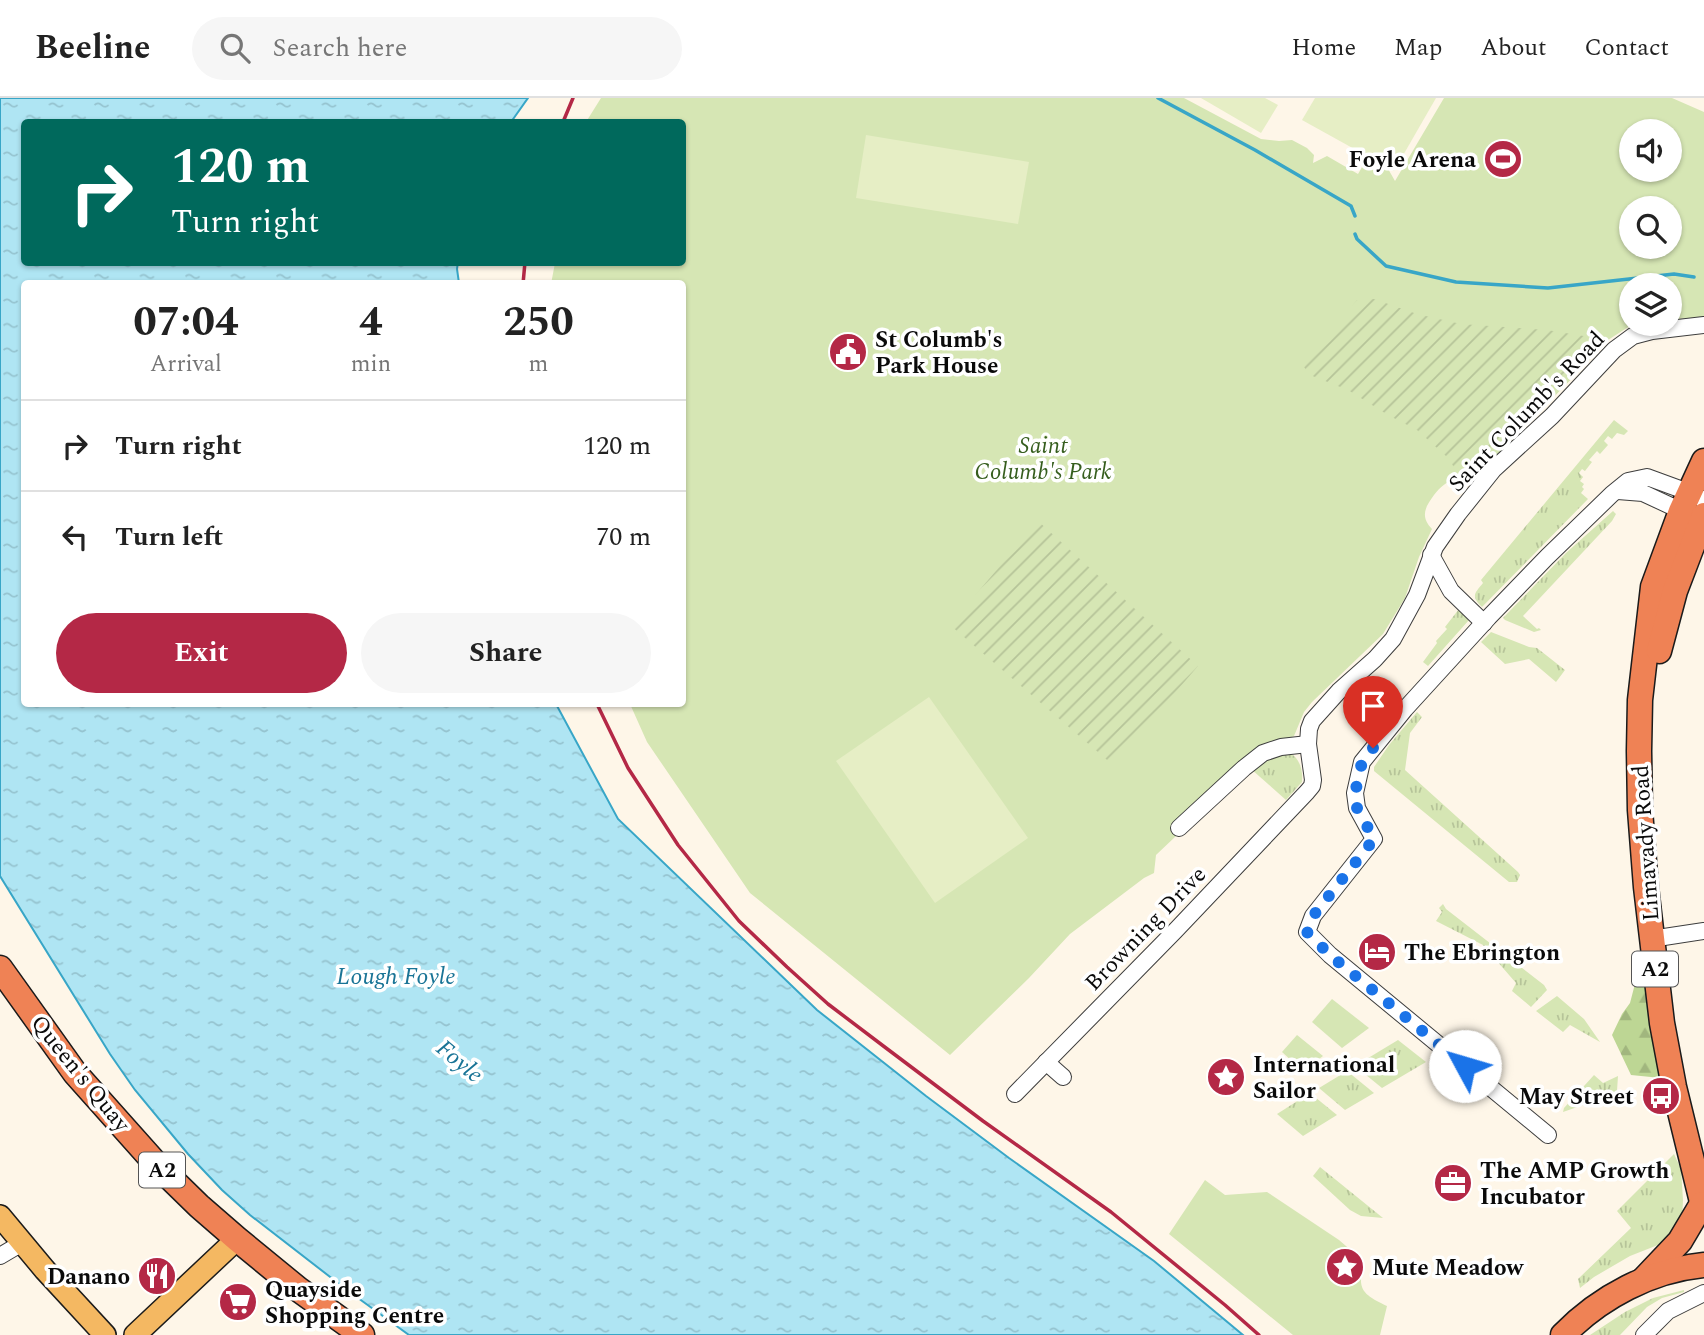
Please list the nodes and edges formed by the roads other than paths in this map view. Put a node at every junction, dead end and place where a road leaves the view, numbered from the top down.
1 (1704, 325) edge
2 (1704, 461) edge
3 (1697, 506) edge
4 (1431, 555) junction
5 (1484, 623) junction
6 (1308, 744) junction
7 (1639, 751) junction
8 (1307, 792) joint
9 (1179, 828) dead end
10 (1704, 931) edge
11 (1651, 939) junction
12 (0, 968) edge
13 (1046, 1062) junction
14 (1063, 1077) dead end
15 (1015, 1094) dead end
16 (1548, 1135) dead end
17 (1702, 1195) edge
18 (0, 1216) edge
19 (237, 1239) junction
20 (22, 1242) junction
21 (0, 1256) edge
22 (1704, 1265) edge
23 (1641, 1282) junction
24 (1704, 1293) edge
25 (106, 1335) edge
26 (135, 1335) edge
27 (362, 1335) edge
28 (1563, 1335) edge
29 (1644, 1335) edge

1 - 4 street, Saint Columb's Road
2 - 3 highway, Limavady Road / A2
3 - 5 street
3 - 7 highway, Limavady Road / A2
3 - 7 highway, Limavady Road / A2
4 - 5 street
4 - 6 street, Saint Columb's Road
5 - 16 street
6 - 8 street, Saint Columb's Road
6 - 9 street
7 - 11 highway, Limavady Road / A2
8 - 13 street, Browning Drive
10 - 11 street
11 - 17 highway, Limavady Road / A2
12 - 19 highway, Queen's Quay / A2
13 - 14 street
13 - 15 street, Browning Drive
17 - 23 highway
18 - 20 main road
19 - 26 main road
19 - 27 highway, Queen's Quay / A2
20 - 21 street
20 - 25 main road
22 - 23 highway
23 - 28 highway
24 - 29 street

